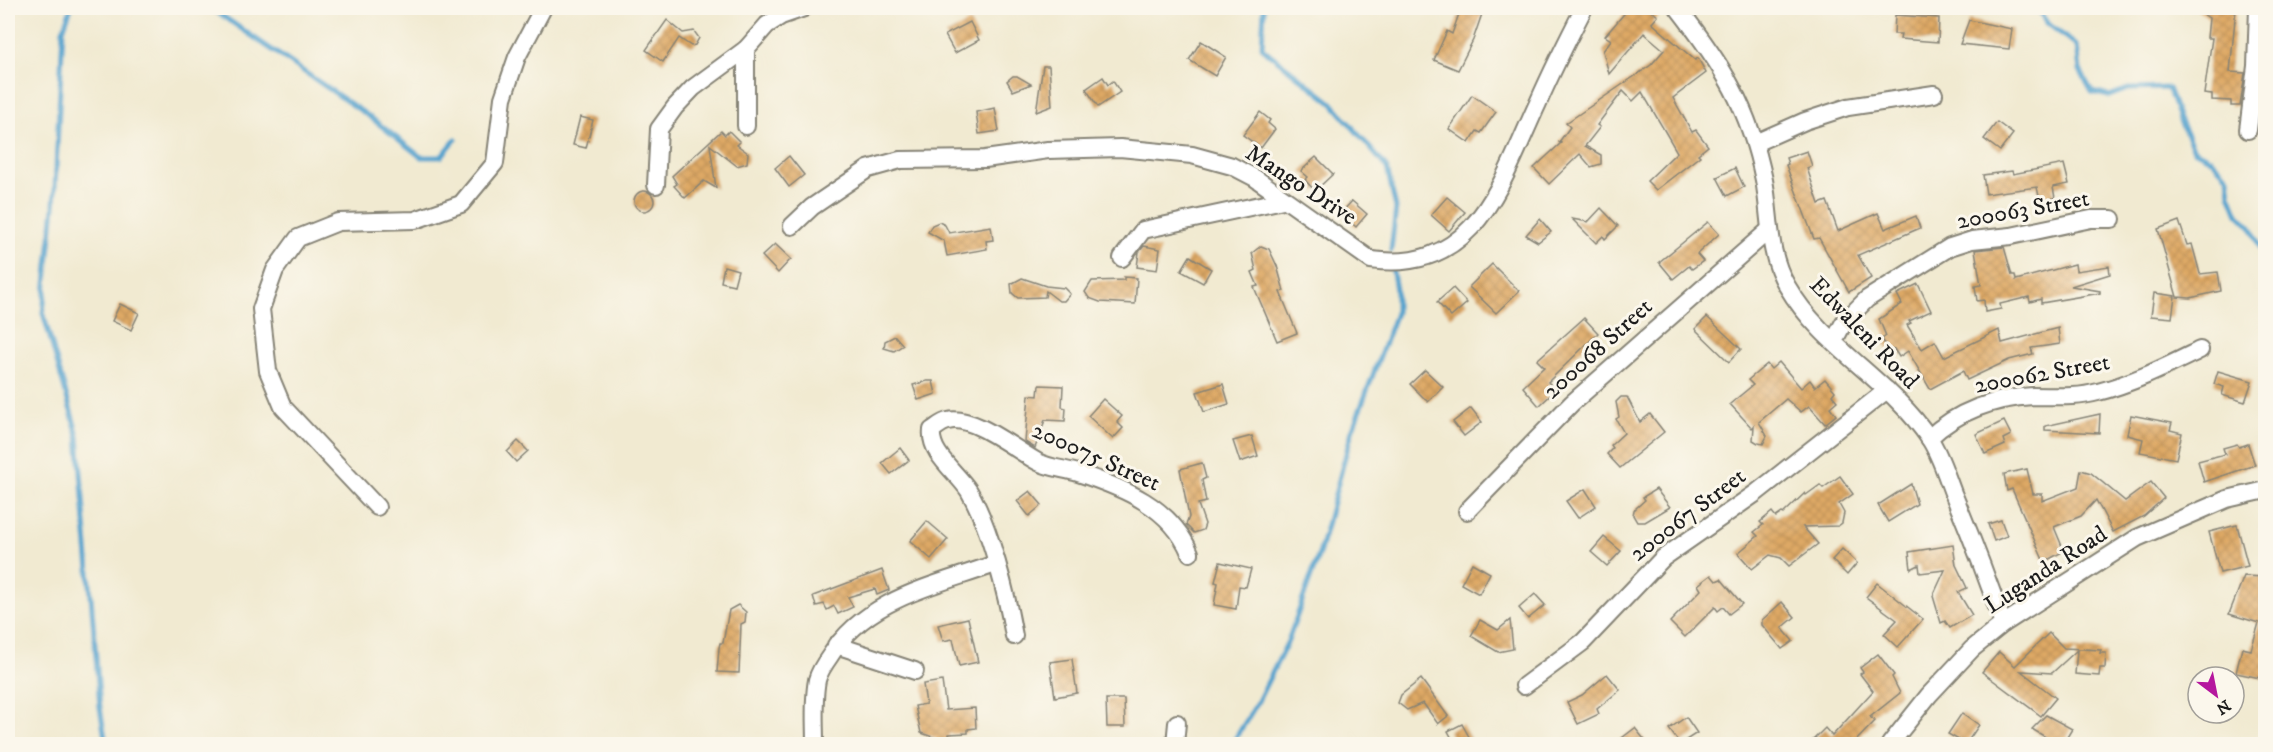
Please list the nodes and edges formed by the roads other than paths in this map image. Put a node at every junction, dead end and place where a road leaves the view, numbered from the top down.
1 (543, 8) edge
2 (1584, 8) edge
3 (1678, 8) edge
4 (2258, 8) edge
5 (795, 9) edge
6 (746, 49) junction
7 (1934, 94) dead end
8 (746, 126) dead end
9 (2248, 130) dead end
10 (1755, 143) junction
11 (656, 185) dead end
12 (1283, 200) junction
13 (2112, 219) dead end
14 (792, 226) dead end
15 (1768, 231) junction
16 (1122, 258) dead end
17 (1834, 341) junction
18 (2200, 350) dead end
19 (1887, 390) junction
20 (1929, 438) junction
21 (2265, 490) edge
22 (377, 507) dead end
23 (1467, 511) dead end
24 (1190, 553) dead end
25 (995, 564) junction
26 (2003, 624) junction
27 (1014, 636) dead end
28 (836, 645) junction
29 (915, 671) dead end
30 (1524, 686) dead end
31 (1177, 723) dead end
32 (815, 744) edge
33 (1174, 744) edge
34 (1890, 744) edge

1 - 22 street
2 - 12 street, Mango Drive
3 - 10 street, Edwaleni Road
4 - 9 street
5 - 6 street
6 - 8 street
6 - 11 street
7 - 10 street
10 - 15 street, Edwaleni Road
12 - 14 street, Mango Drive
12 - 16 street
13 - 17 street, 200063 Street
15 - 17 street, Edwaleni Road
15 - 23 street, 200068 Street
17 - 19 street, Edwaleni Road
18 - 20 street, 200062 Street
19 - 20 street, Edwaleni Road
19 - 30 street, 200067 Street
20 - 26 street, Edwaleni Road
21 - 26 street, Luganda Road
24 - 25 street, 200075 Street
25 - 27 street
25 - 28 street
26 - 34 street, Luganda Road
28 - 29 street
28 - 32 street
31 - 33 street

